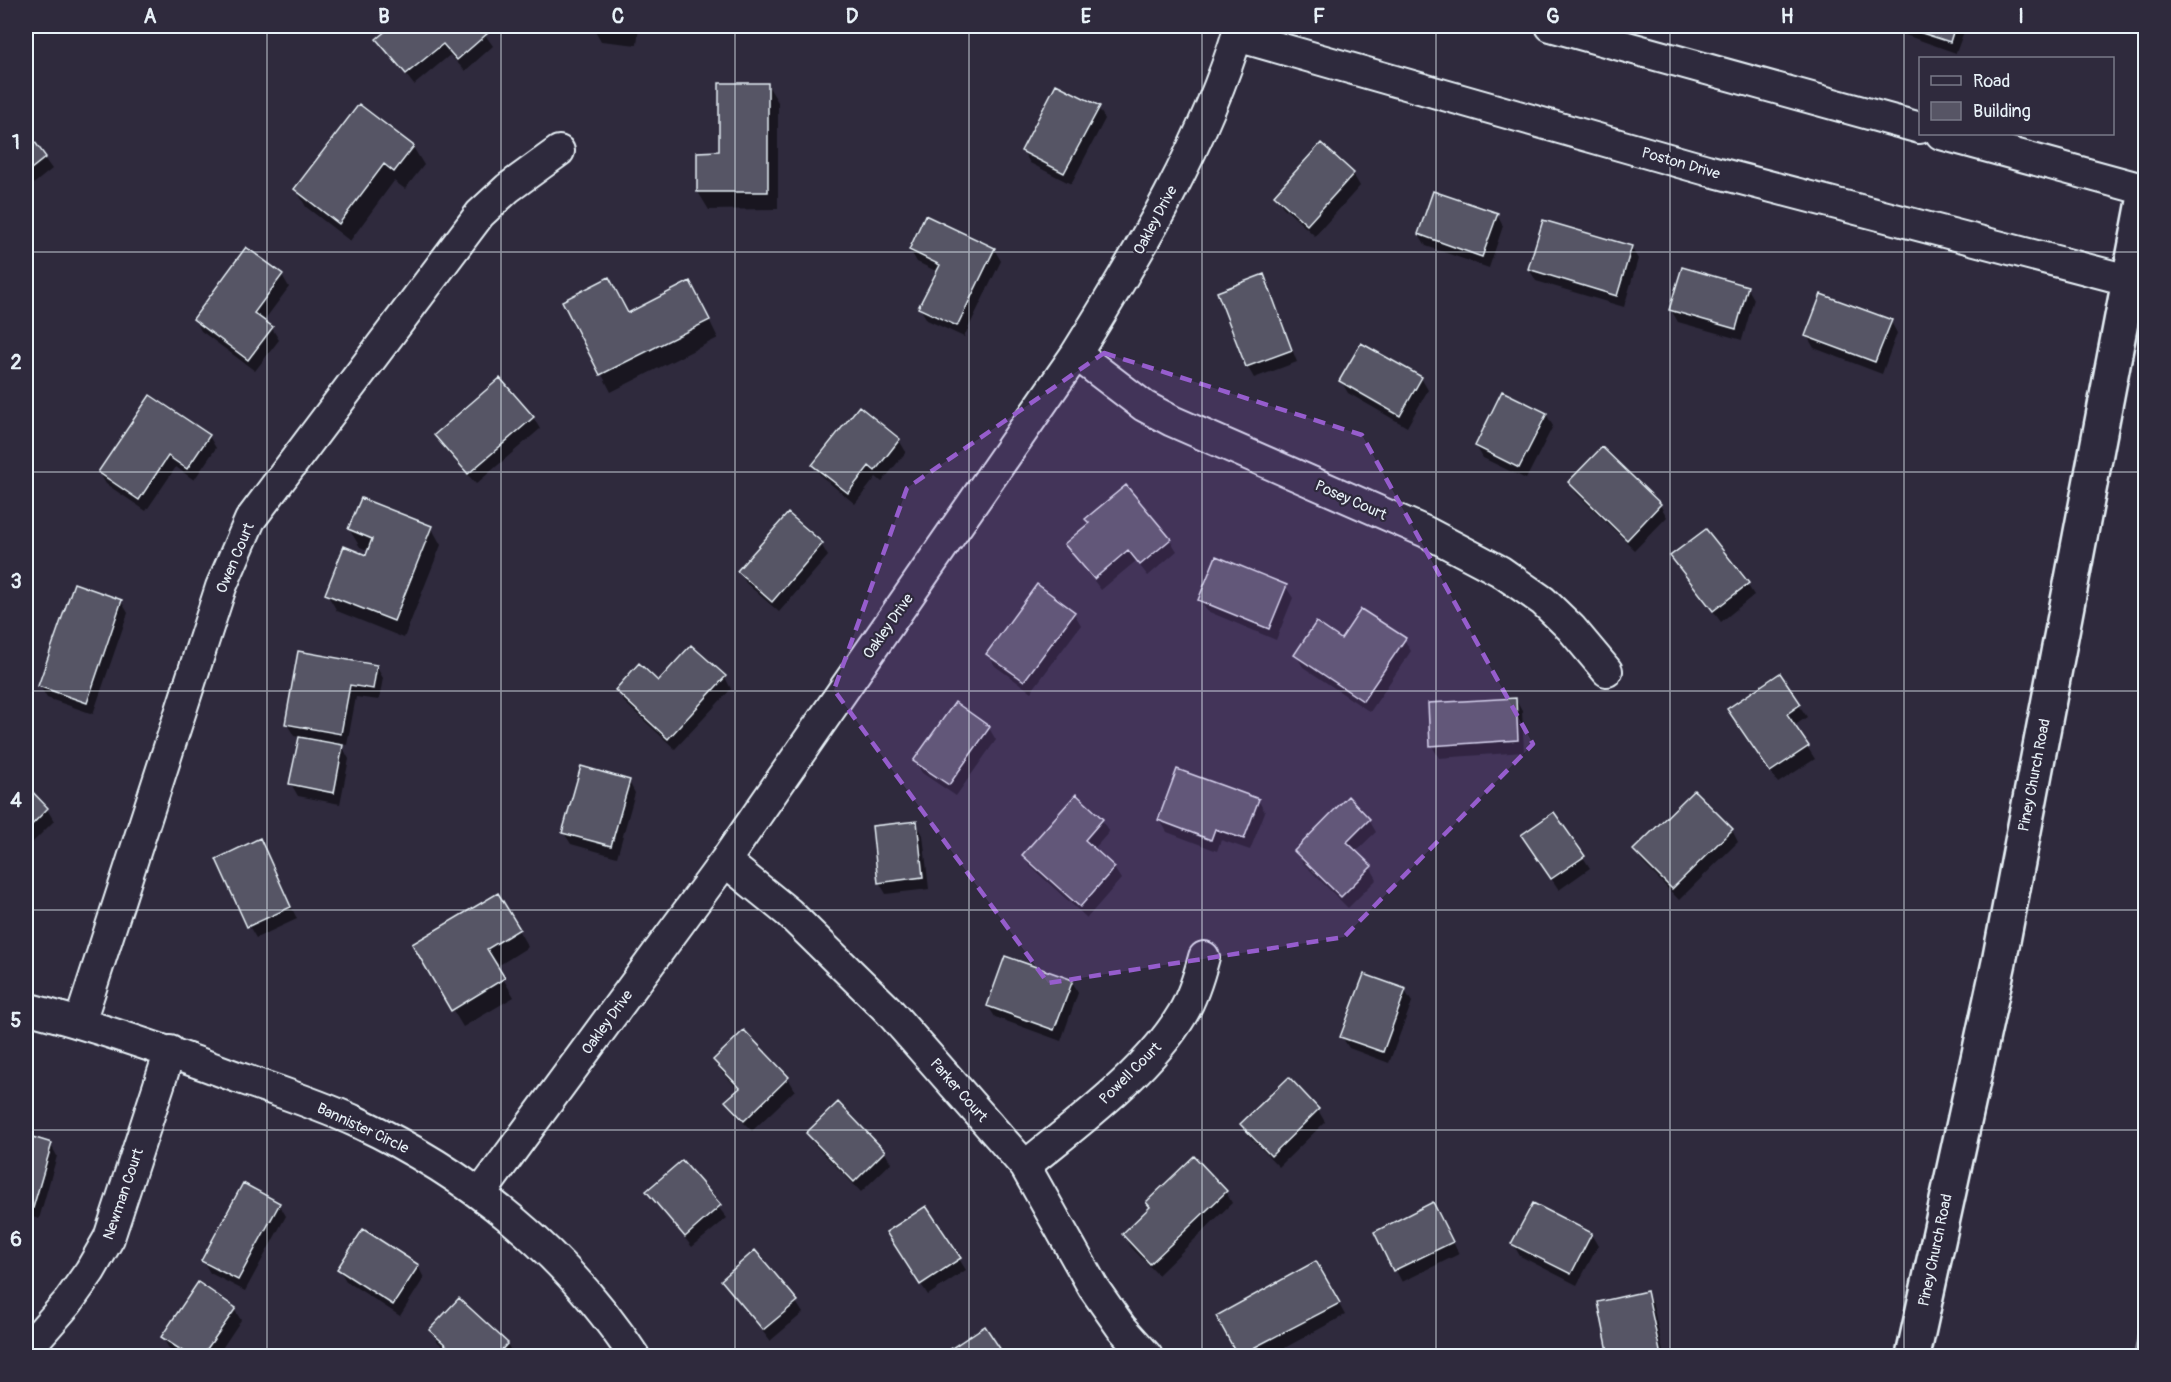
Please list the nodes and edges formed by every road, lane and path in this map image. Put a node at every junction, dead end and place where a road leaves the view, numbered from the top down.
1 (1551, 26) edge
2 (1239, 31) edge
3 (1919, 128) edge
4 (1945, 135) edge
5 (559, 151) dead end
6 (2145, 191) edge
7 (2128, 280) junction
8 (1076, 354) junction
9 (1607, 671) dead end
10 (725, 861) junction
11 (1204, 957) dead end
12 (26, 1008) edge
13 (80, 1022) junction
14 (170, 1052) junction
15 (1025, 1166) junction
16 (481, 1193) junction
17 (26, 1350) edge
18 (634, 1356) edge
19 (1147, 1356) edge
20 (1912, 1356) edge

1 - 3 street
2 - 7 street, Poston Drive
2 - 8 street, Oakley Drive
4 - 6 street
5 - 13 street, Owen Court
6 - 7 street, Piney Church Road
7 - 20 street, Piney Church Road
8 - 9 street, Posey Court
8 - 10 street, Oakley Drive
10 - 15 street, Parker Court
10 - 16 street, Oakley Drive
11 - 15 street, Powell Court
12 - 13 street, Bannister Circle
13 - 14 street, Bannister Circle
14 - 16 street, Bannister Circle
14 - 17 street, Newman Court
15 - 19 street, Parker Court
16 - 18 street, Bannister Circle

